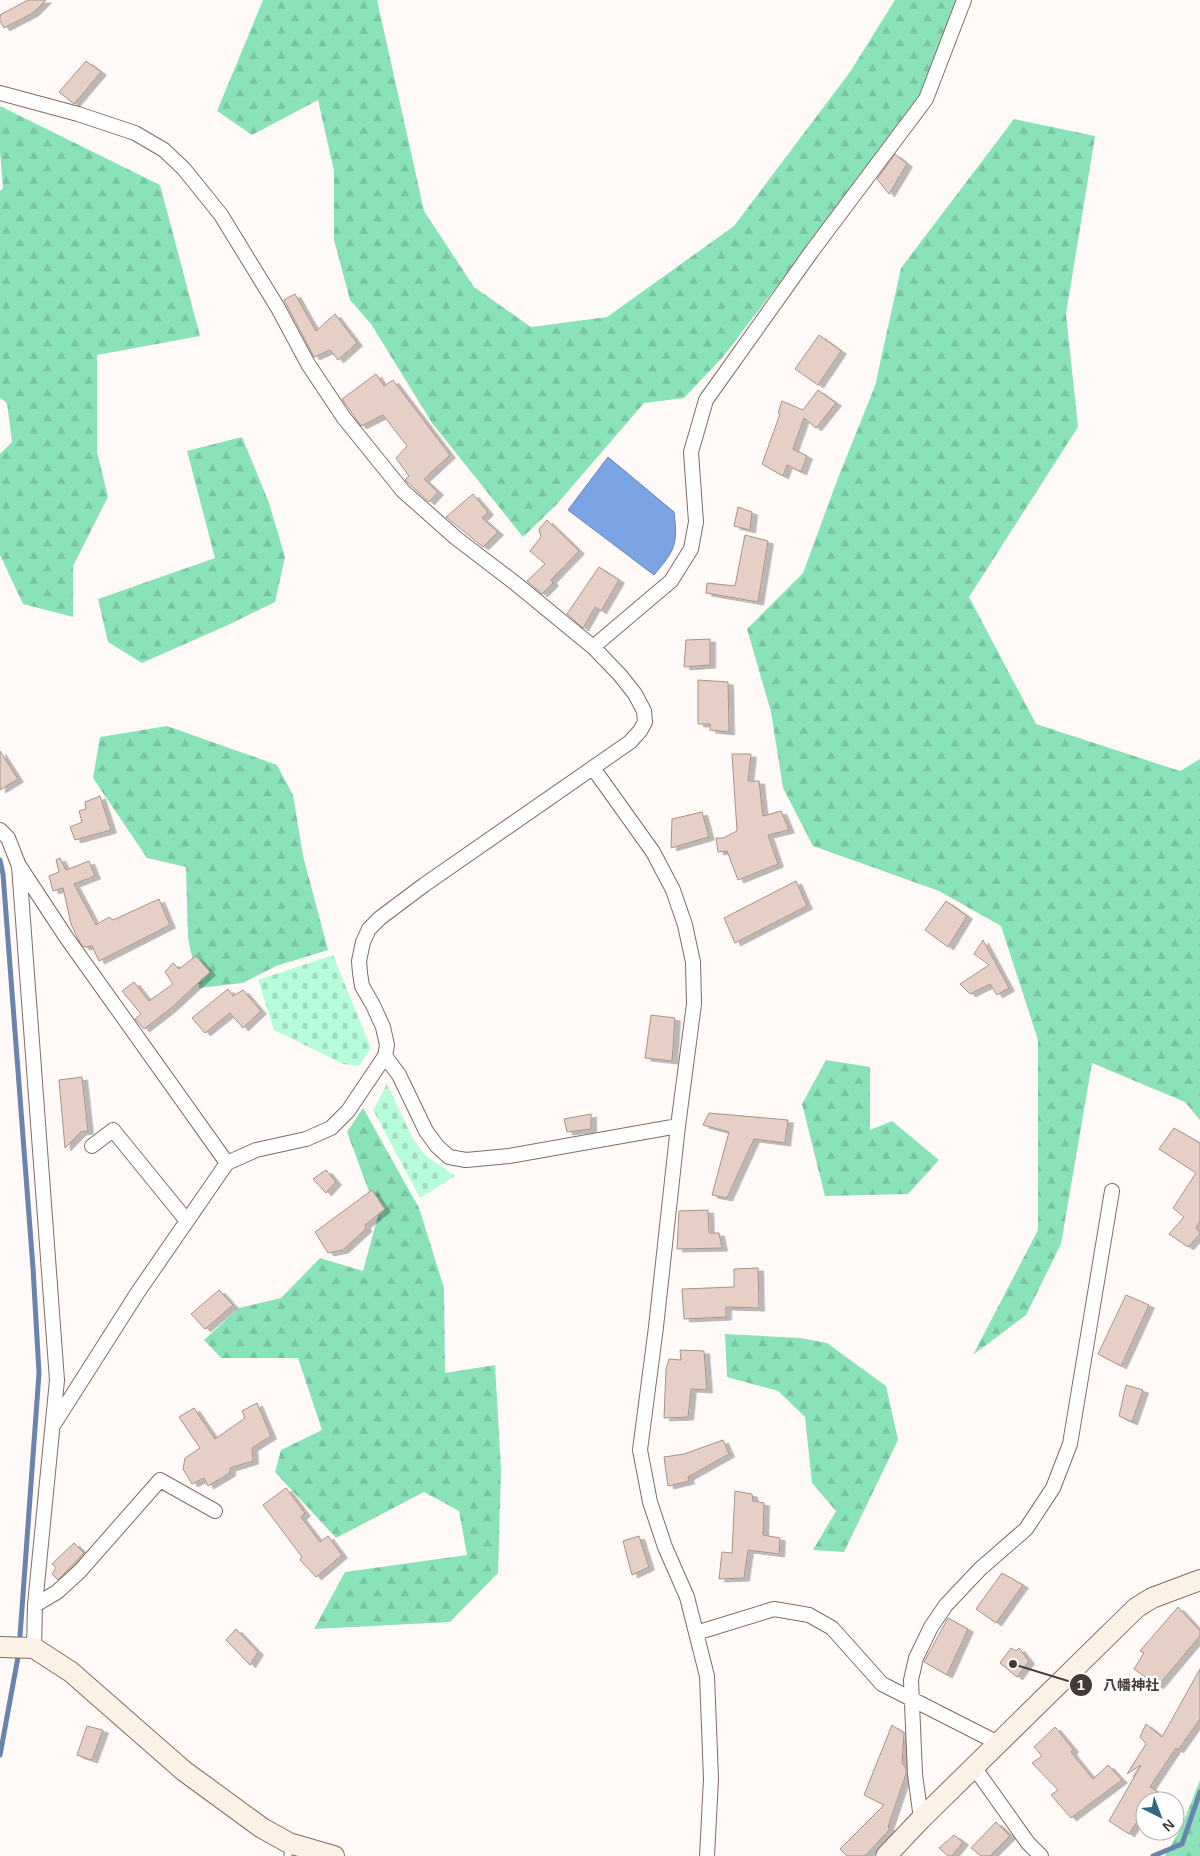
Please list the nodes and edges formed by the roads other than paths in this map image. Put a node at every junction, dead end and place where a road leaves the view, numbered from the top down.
1 (964, 0) edge
2 (0, 93) edge
3 (592, 647) junction
4 (593, 768) junction
5 (0, 830) edge
6 (19, 866) junction
7 (385, 1056) junction
8 (678, 1126) junction
9 (92, 1146) dead end
10 (227, 1164) junction
11 (1112, 1191) dead end
12 (188, 1221) junction
13 (54, 1424) junction
14 (215, 1511) dead end
15 (1200, 1580) edge
16 (35, 1605) junction
17 (696, 1633) junction
18 (0, 1647) edge
19 (34, 1648) junction
20 (912, 1700) junction
21 (998, 1743) junction
22 (974, 1767) junction
23 (921, 1819) junction
24 (289, 1850) edge
25 (334, 1856) edge
26 (707, 1856) edge
27 (886, 1856) edge
28 (1042, 1856) edge

1 - 3 street
2 - 3 street
3 - 4 street
4 - 7 street
4 - 8 street
5 - 6 street
6 - 10 street
6 - 13 street
7 - 8 street
7 - 10 street
8 - 17 street
9 - 12 street
10 - 12 street
11 - 20 street
12 - 13 street
13 - 16 street
14 - 16 street
15 - 21 street
16 - 19 street
17 - 20 street
17 - 26 street
18 - 19 street
19 - 24 street
20 - 21 street
20 - 23 street
21 - 22 street
22 - 23 street
22 - 28 street
23 - 27 street
24 - 25 street

